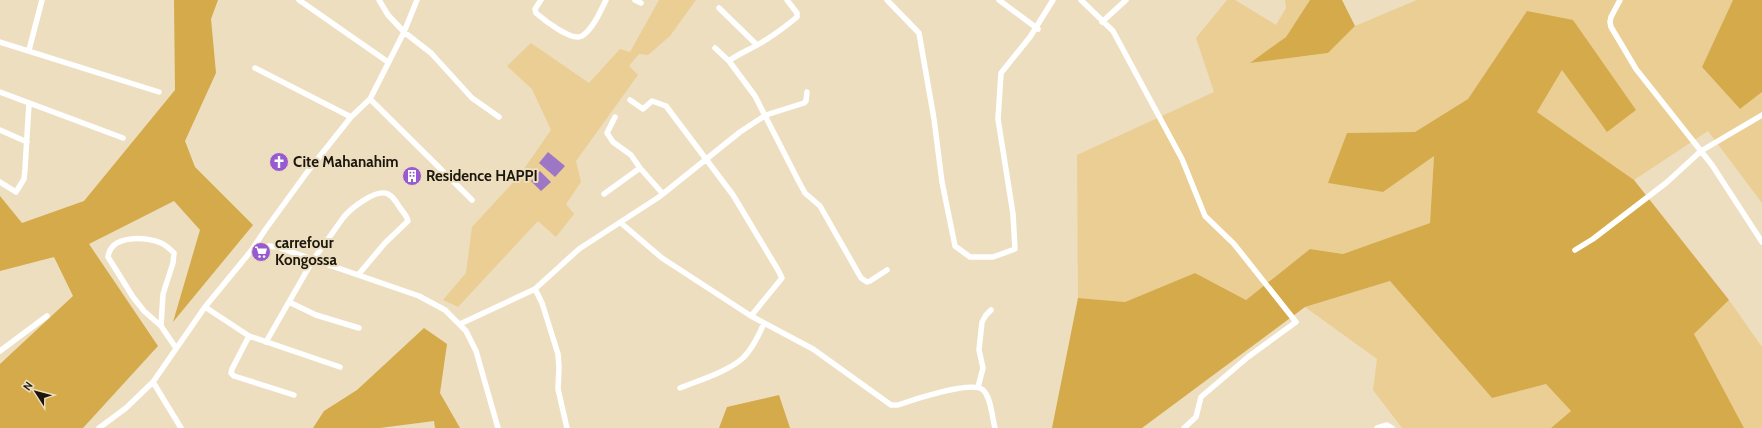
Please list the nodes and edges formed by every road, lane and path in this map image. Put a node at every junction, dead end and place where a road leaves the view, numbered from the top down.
1 (42, 0) edge
2 (299, 0) edge
3 (379, 0) edge
4 (418, 0) edge
5 (541, 0) edge
6 (606, 0) edge
7 (635, 0) edge
8 (787, 0) edge
9 (887, 0) edge
10 (999, 0) edge
11 (1053, 0) edge
12 (1081, 0) edge
13 (1126, 0) edge
14 (1620, 0) edge
15 (641, 3) dead end
16 (719, 8) dead end
17 (1102, 22) junction
18 (1037, 28) junction
19 (404, 32) junction
20 (0, 42) edge
21 (757, 45) junction
22 (715, 48) dead end
23 (29, 50) junction
24 (729, 61) junction
25 (388, 62) junction
26 (255, 68) dead end
27 (0, 92) edge
28 (159, 92) dead end
29 (807, 92) dead end
30 (370, 99) junction
31 (630, 100) dead end
32 (29, 103) junction
33 (766, 115) junction
34 (1762, 115) edge
35 (499, 116) dead end
36 (351, 117) junction
37 (615, 117) dead end
38 (0, 130) edge
39 (123, 138) dead end
40 (27, 142) junction
41 (1701, 151) junction
42 (706, 158) junction
43 (640, 168) junction
44 (0, 182) edge
45 (604, 194) dead end
46 (663, 194) junction
47 (472, 200) dead end
48 (621, 223) junction
49 (1762, 242) edge
50 (251, 250) junction
51 (1575, 250) dead end
52 (313, 260) junction
53 (887, 270) dead end
54 (358, 275) junction
55 (535, 289) junction
56 (289, 302) junction
57 (205, 307) junction
58 (991, 310) dead end
59 (47, 316) dead end
60 (751, 316) junction
61 (764, 323) junction
62 (460, 324) junction
63 (161, 326) junction
64 (359, 328) dead end
65 (249, 336) junction
66 (266, 342) junction
67 (176, 348) junction
68 (0, 351) edge
69 (340, 367) dead end
70 (153, 382) junction
71 (978, 387) junction
72 (680, 388) dead end
73 (294, 395) dead end
74 (99, 428) edge
75 (181, 428) edge
76 (498, 428) edge
77 (567, 428) edge
78 (995, 428) edge
79 (1184, 428) edge
80 (1377, 428) edge
81 (1392, 428) edge

1 - 23 street
2 - 25 street
3 - 19 street
4 - 19 street
5 - 6 street
7 - 15 street
8 - 21 street
9 - 18 street
10 - 18 street
11 - 18 street
12 - 17 street
13 - 17 street
14 - 41 street
16 - 21 street
17 - 79 street
19 - 25 street
19 - 35 street
20 - 23 street
21 - 24 street
22 - 24 street
23 - 28 street
24 - 33 street
25 - 30 street
26 - 36 street
27 - 32 street
29 - 33 street
30 - 36 street
30 - 47 street
31 - 42 street
32 - 39 street
32 - 40 street
33 - 42 street
33 - 53 street
34 - 41 street
36 - 50 street
37 - 43 street
38 - 40 street
40 - 44 street
41 - 49 street
41 - 51 street
42 - 46 street
42 - 60 street
43 - 45 street
43 - 46 street
46 - 48 street
48 - 55 street
48 - 60 street
50 - 52 street
50 - 57 street
52 - 54 street
52 - 54 street
52 - 56 street
54 - 62 street
55 - 62 street
55 - 77 street
56 - 64 street
56 - 66 street
57 - 65 street
57 - 67 street
58 - 71 street
59 - 68 street
60 - 61 street
61 - 71 street
61 - 72 street
62 - 76 street
63 - 63 street
63 - 67 street
65 - 66 street
65 - 73 street
66 - 69 street
67 - 70 street
70 - 74 street
70 - 75 street
71 - 78 street
80 - 81 street

